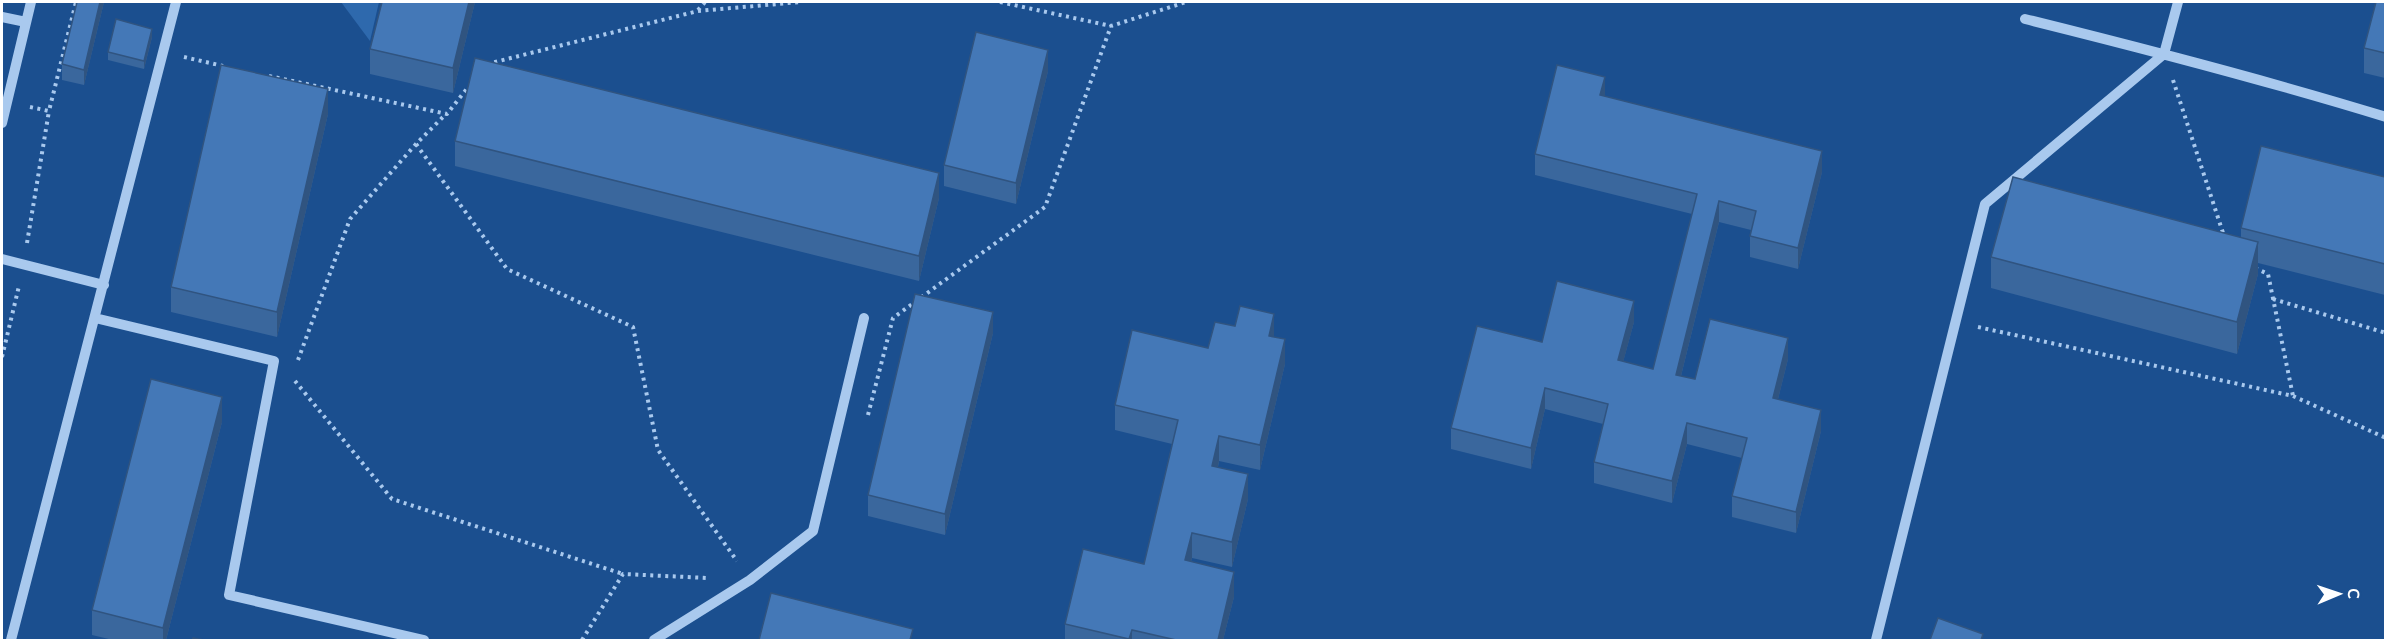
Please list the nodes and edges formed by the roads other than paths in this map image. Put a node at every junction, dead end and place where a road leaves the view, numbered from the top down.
1 (31, 2) edge
2 (176, 2) edge
3 (2178, 2) edge
4 (2, 17) edge
5 (2025, 19) dead end
6 (26, 22) junction
7 (2164, 54) junction
8 (2385, 117) edge
9 (2, 123) edge
10 (2, 259) edge
11 (104, 285) junction
12 (95, 318) junction
13 (864, 318) dead end
14 (11, 640) edge
15 (424, 640) edge
16 (654, 640) edge
17 (1876, 640) edge

1 - 6 street
2 - 11 street
3 - 7 street
4 - 6 street
5 - 7 street
6 - 9 street
7 - 8 street
7 - 17 street
10 - 11 street
11 - 12 street
12 - 14 street
12 - 15 street
13 - 16 street

